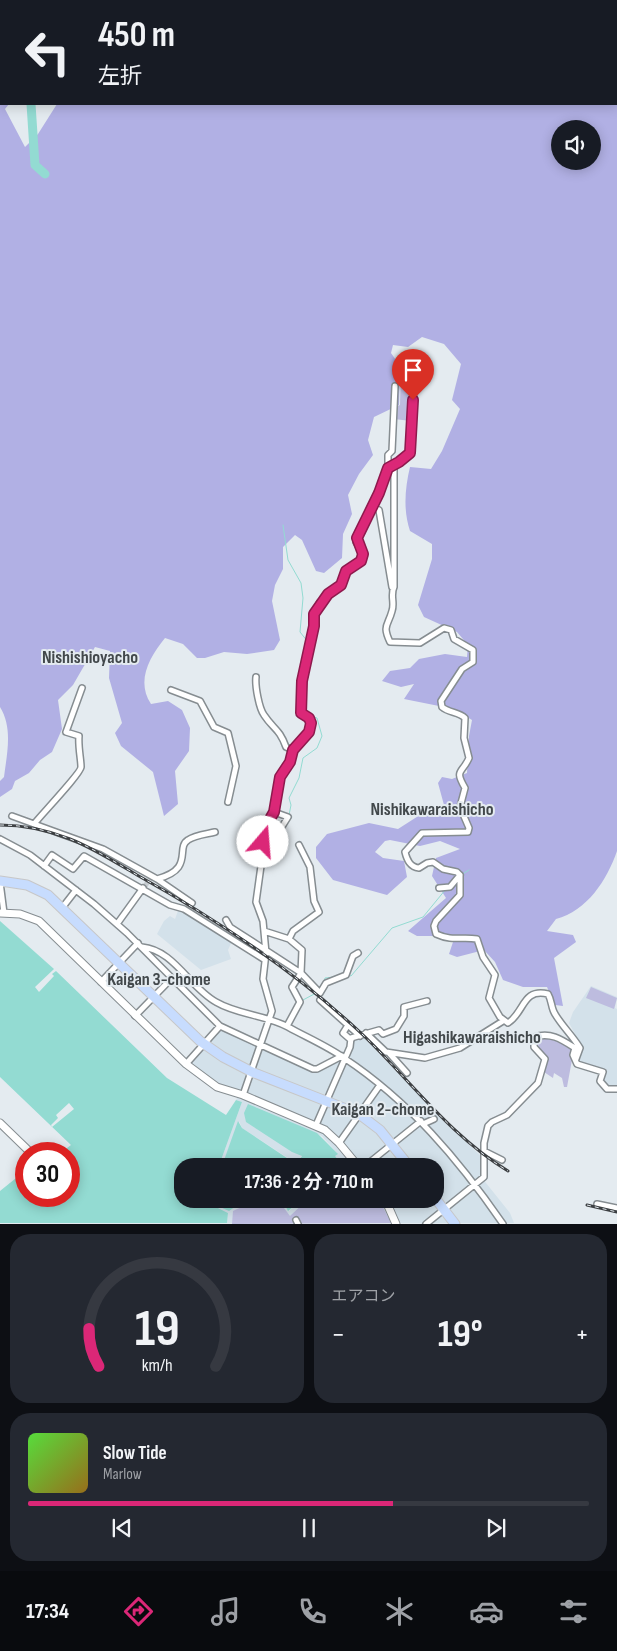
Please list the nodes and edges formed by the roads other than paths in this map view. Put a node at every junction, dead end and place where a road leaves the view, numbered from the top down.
1 (415, 370) dead end
2 (394, 386) dead end
3 (394, 465) junction
4 (388, 468) junction
5 (373, 507) junction
6 (392, 591) junction
7 (256, 677) dead end
8 (82, 688) dead end
9 (171, 690) dead end
10 (293, 750) junction
11 (228, 802) dead end
12 (274, 812) junction
13 (12, 816) dead end
14 (34, 824) junction
15 (215, 832) dead end
16 (0, 838) edge
17 (299, 845) dead end
18 (259, 853) dead end
19 (44, 866) junction
20 (460, 876) junction
21 (156, 878) junction
22 (0, 882) edge
23 (144, 888) junction
24 (439, 888) dead end
25 (76, 890) junction
26 (192, 903) dead end
27 (62, 908) junction
28 (2, 913) edge
29 (226, 920) dead end
30 (117, 924) junction
31 (264, 931) junction
32 (289, 939) junction
33 (140, 945) junction
34 (265, 950) junction
35 (358, 953) dead end
36 (265, 960) junction
37 (118, 963) junction
38 (301, 974) junction
39 (171, 979) junction
40 (101, 982) junction
41 (152, 997) junction
42 (320, 1000) dead end
43 (427, 1001) dead end
44 (135, 1016) junction
45 (269, 1021) junction
46 (503, 1021) junction
47 (348, 1025) junction
48 (220, 1026) junction
49 (286, 1026) junction
50 (366, 1033) junction
51 (360, 1036) junction
52 (351, 1040) junction
53 (203, 1043) junction
54 (261, 1044) junction
55 (386, 1052) junction
56 (343, 1057) junction
57 (576, 1058) junction
58 (186, 1064) junction
59 (252, 1072) junction
60 (406, 1073) dead end
61 (380, 1084) junction
62 (617, 1088) edge
63 (243, 1095) junction
64 (326, 1102) junction
65 (359, 1114) junction
66 (434, 1120) dead end
67 (422, 1122) junction
68 (0, 1123) edge
69 (316, 1126) junction
70 (20, 1142) edge
71 (339, 1143) junction
72 (392, 1145) junction
73 (484, 1151) junction
74 (351, 1158) edge
75 (375, 1158) edge
76 (403, 1158) edge
77 (502, 1160) dead end
78 (476, 1184) junction
79 (597, 1204) dead end
80 (389, 1208) edge
81 (617, 1208) edge
82 (444, 1209) junction
83 (396, 1224) edge
84 (426, 1224) edge
85 (455, 1224) edge
86 (503, 1224) edge

1 - 3 street
2 - 4 street
3 - 4 street
3 - 6 street
4 - 5 street
5 - 6 street
5 - 10 street
6 - 20 street
7 - 10 street
8 - 14 street
9 - 11 street
10 - 12 street
12 - 18 street
12 - 31 street
13 - 14 street
14 - 21 street
15 - 21 street
16 - 19 street
17 - 32 street
19 - 23 street
19 - 25 street
20 - 24 street
20 - 46 street
21 - 26 street
22 - 27 highway
22 - 28 street
23 - 30 street
23 - 36 street
25 - 27 street
25 - 30 street
27 - 37 highway
28 - 40 street
29 - 34 street
30 - 33 street
31 - 32 street
31 - 34 street
32 - 38 street
33 - 37 street
33 - 39 street
33 - 45 street
34 - 36 street
34 - 38 street
35 - 38 street
36 - 45 street
37 - 40 street
37 - 41 highway
38 - 49 street
39 - 41 street
39 - 48 street
40 - 44 street
41 - 44 street
41 - 53 highway
42 - 47 street
43 - 50 street
44 - 58 street
45 - 49 street
45 - 54 street
46 - 55 street
46 - 57 street
47 - 51 street
47 - 52 street
48 - 53 street
48 - 54 street
49 - 56 street
50 - 51 street
50 - 55 street
51 - 52 street
52 - 56 street
53 - 58 street
53 - 59 highway
54 - 56 street
54 - 59 street
55 - 60 street
56 - 61 street
56 - 64 street
57 - 62 street
57 - 73 street
58 - 63 street
59 - 63 street
59 - 64 highway
61 - 65 street
61 - 67 street
63 - 69 street
64 - 65 highway
64 - 69 street
65 - 71 street
65 - 72 highway
66 - 67 street
67 - 72 street
67 - 78 street
68 - 70 street
69 - 71 street
71 - 74 street
72 - 75 street
72 - 76 highway
73 - 77 street
73 - 78 street
78 - 82 street
78 - 86 street
79 - 81 street
80 - 83 street
82 - 84 street
82 - 85 highway

